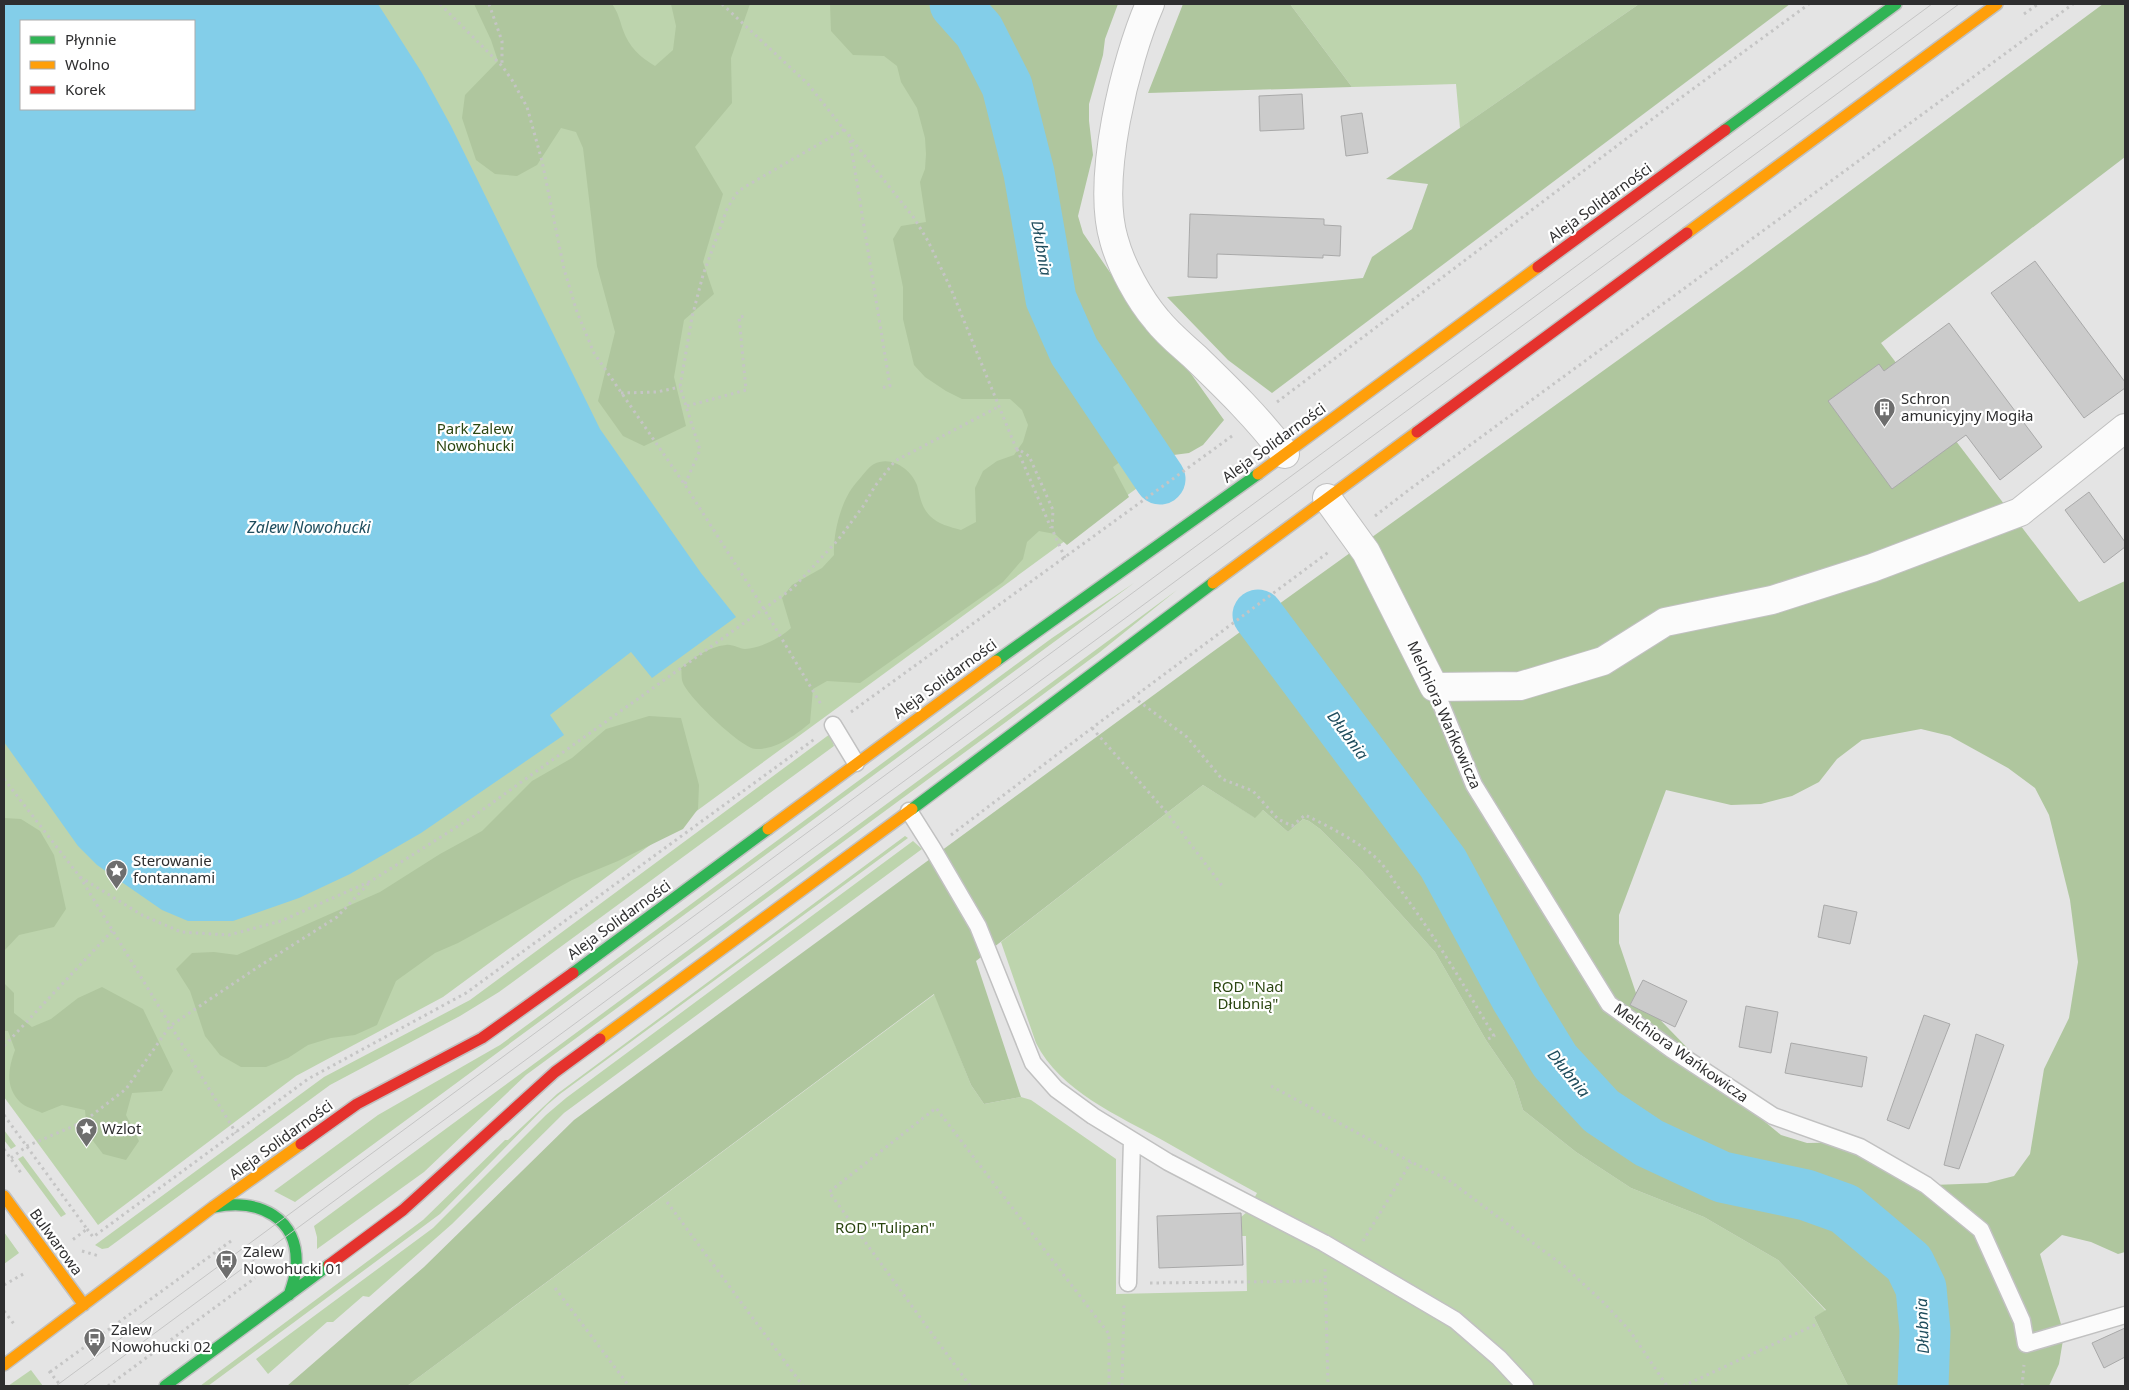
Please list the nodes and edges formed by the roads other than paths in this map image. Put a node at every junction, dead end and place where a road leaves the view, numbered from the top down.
1 (1150, 4) edge
2 (1896, 4) edge
3 (1997, 4) edge
4 (2125, 428) edge
5 (1285, 454) junction
6 (1327, 498) junction
7 (1434, 686) junction
8 (833, 725) road end
9 (856, 763) junction
10 (909, 812) junction
11 (1132, 1140) junction
12 (4, 1196) edge
13 (213, 1207) junction
14 (1126, 1289) road end
15 (289, 1295) junction
16 (84, 1305) junction
17 (2125, 1315) edge
18 (4, 1365) edge
19 (164, 1386) edge
20 (1525, 1386) edge

1 - 5 street
2 - 5 street, Aleja Solidarności
3 - 6 street
4 - 7 street
5 - 9 street, Aleja Solidarności
6 - 7 street, Melchiora Wańkowicza
6 - 10 street
7 - 17 lane, Melchiora Wańkowicza
8 - 9 lane
9 - 13 street, Aleja Solidarności
10 - 11 lane
10 - 15 street
11 - 14 lane
11 - 20 lane
12 - 16 street, Bulwarowa
13 - 15 street
13 - 16 street, Aleja Solidarności
15 - 19 street
16 - 18 street, Aleja Solidarności

